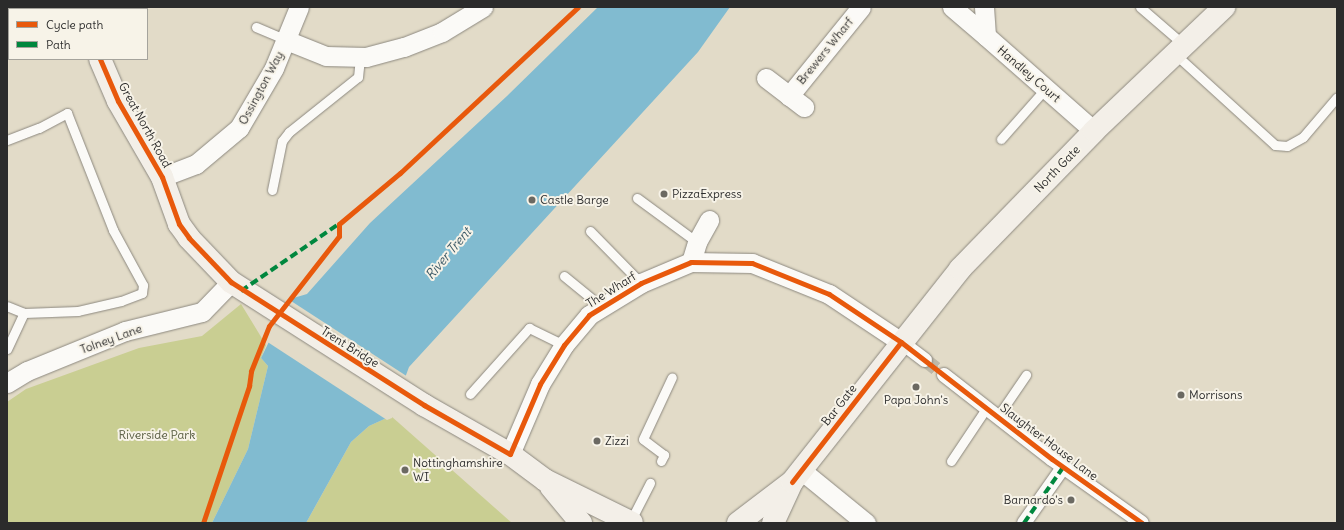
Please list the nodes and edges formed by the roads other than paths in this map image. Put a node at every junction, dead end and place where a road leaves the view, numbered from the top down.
1 (300, 7) edge
2 (483, 7) edge
3 (861, 7) edge
4 (952, 7) edge
5 (984, 7) edge
6 (1140, 7) edge
7 (1224, 7) edge
8 (256, 27) dead end
9 (986, 36) junction
10 (286, 40) junction
11 (1179, 50) junction
12 (360, 58) junction
13 (100, 60) edge
14 (766, 78) dead end
15 (1046, 88) junction
16 (1337, 97) edge
17 (1094, 131) junction
18 (1001, 138) dead end
19 (7, 140) edge
20 (162, 177) junction
21 (272, 190) dead end
22 (636, 198) dead end
23 (709, 220) dead end
24 (590, 231) dead end
25 (697, 242) junction
26 (691, 262) junction
27 (564, 276) dead end
28 (231, 282) junction
29 (641, 283) junction
30 (265, 305) joint
31 (7, 306) edge
32 (602, 307) junction
33 (24, 313) junction
34 (901, 342) junction
35 (564, 346) junction
36 (7, 349) edge
37 (925, 360) tunnel mouth
38 (944, 375) tunnel mouth
39 (1026, 375) dead end
40 (672, 377) dead end
41 (7, 383) edge
42 (470, 394) dead end
43 (992, 412) junction
44 (510, 454) junction
45 (661, 461) dead end
46 (951, 461) dead end
47 (1064, 466) junction
48 (797, 476) junction
49 (545, 480) junction
50 (650, 483) dead end
51 (581, 523) edge
52 (631, 523) edge
53 (738, 523) edge
54 (773, 523) edge
55 (866, 523) edge
56 (1024, 523) edge
57 (1142, 523) edge

1 - 10 street, Ossington Way
2 - 12 street
3 - 14 street, Brewers Wharf
4 - 9 street
5 - 9 street
6 - 11 lane
7 - 11 main road, North Gate
8 - 10 lane
9 - 15 street, Handley Court
10 - 12 street
10 - 20 street, Ossington Way
11 - 16 lane
11 - 17 main road, North Gate
12 - 21 lane
13 - 20 main road, Great North Road
15 - 17 street, Handley Court
15 - 18 lane
17 - 34 main road, North Gate
19 - 33 lane
20 - 28 main road, Great North Road
22 - 25 lane
23 - 25 street
24 - 29 lane
25 - 26 street
26 - 29 street, The Wharf
26 - 34 street, The Wharf
27 - 32 lane
28 - 30 main road, Great North Road
28 - 41 street, Tolney Lane
29 - 32 street, The Wharf
30 - 44 main road, Trent Bridge
31 - 33 lane
32 - 35 street, The Wharf
33 - 36 lane
34 - 37 street
34 - 48 main road, Bar Gate
35 - 42 lane
35 - 44 street, The Wharf
38 - 43 street, Slaughter House Lane
39 - 43 lane
40 - 45 lane
43 - 46 lane
43 - 47 street, Slaughter House Lane
44 - 49 main road, Trent Bridge
47 - 56 street
47 - 57 street, Slaughter House Lane
48 - 53 main road
48 - 54 main road, Bar Gate
48 - 55 street
49 - 51 main road
49 - 52 main road
50 - 52 lane

